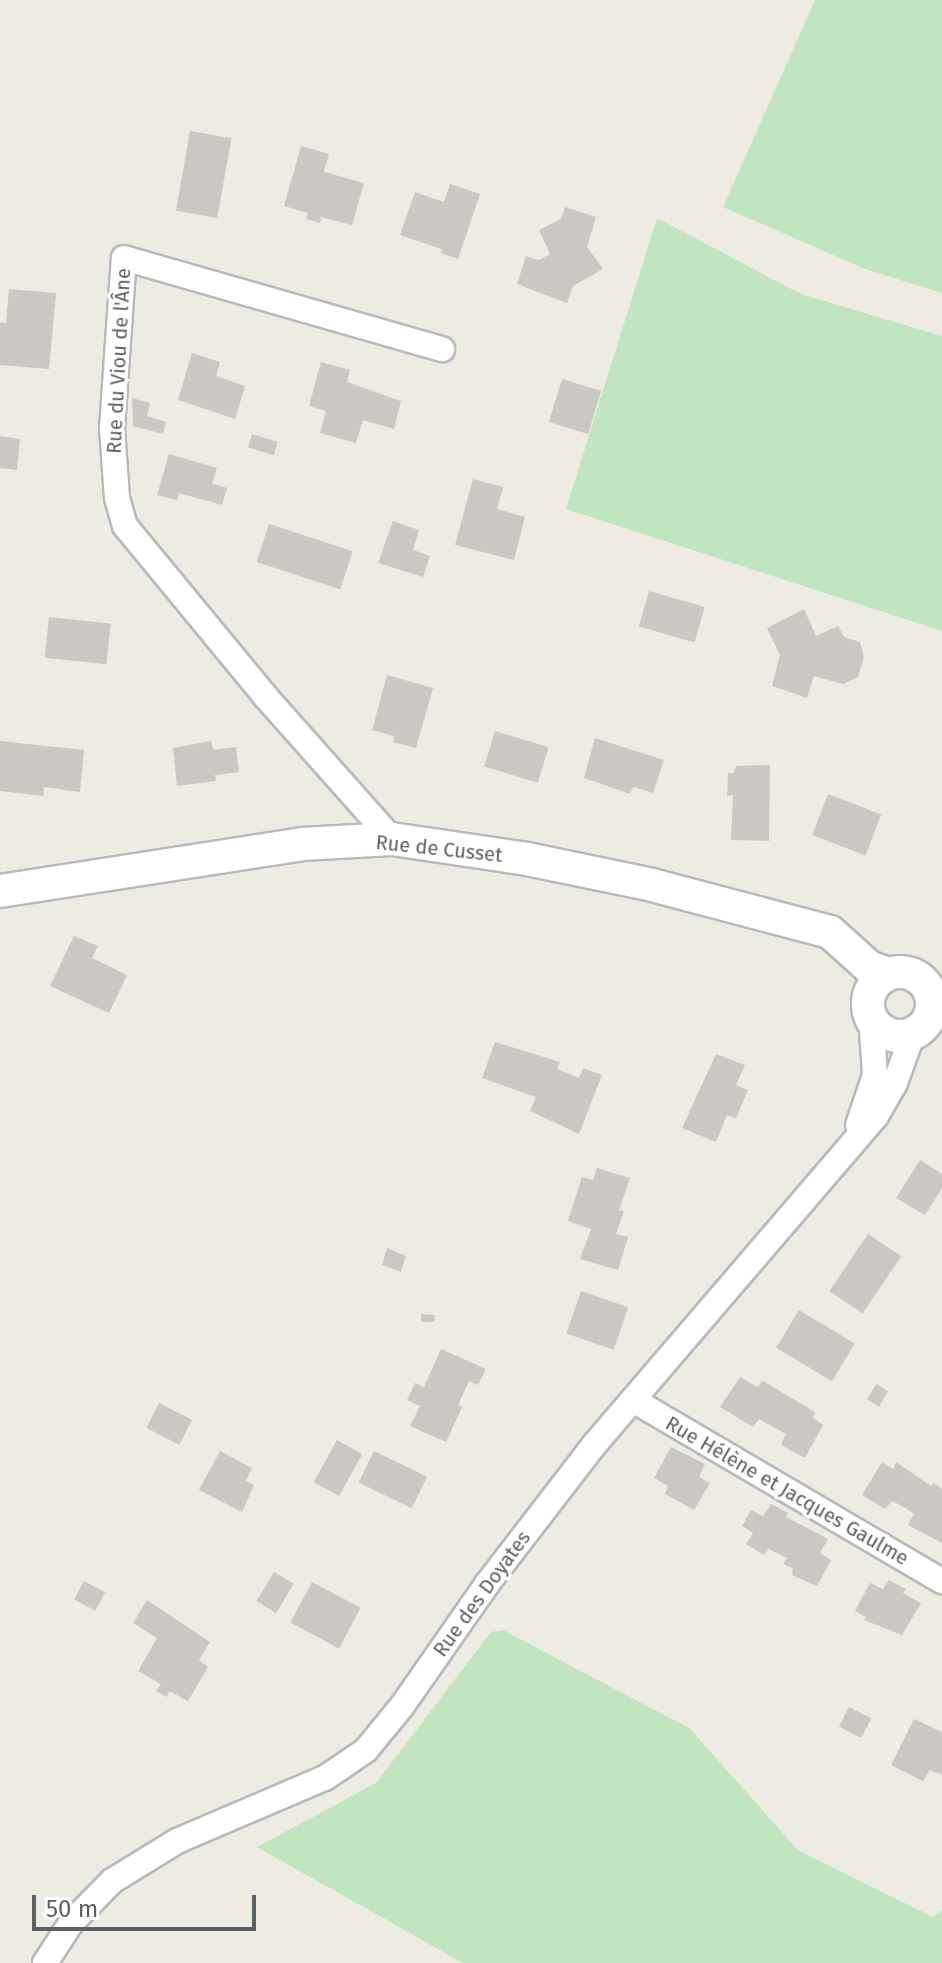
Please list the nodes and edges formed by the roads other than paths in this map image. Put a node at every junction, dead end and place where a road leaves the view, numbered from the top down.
1 (442, 349) dead end
2 (392, 839) junction
3 (0, 891) edge
4 (779, 918) junction
5 (888, 974) junction
6 (869, 1010) junction
7 (931, 1012) edge
8 (853, 1139) junction
9 (633, 1400) junction
10 (942, 1581) edge
11 (45, 1963) edge

1 - 2 street, Rue du Viou de l'Âne
2 - 3 street, Rue de Cusset
2 - 4 street, Rue de Cusset
4 - 5 street, Rue de Cusset
4 - 6 street, Rue de Cusset
5 - 6 street
5 - 7 street
6 - 7 street
6 - 8 street, Rue des Doyates
7 - 8 street, Rue des Doyates
8 - 9 street, Rue des Doyates
9 - 10 street, Rue Hélène et Jacques Gaulme
9 - 11 street, Rue des Doyates

